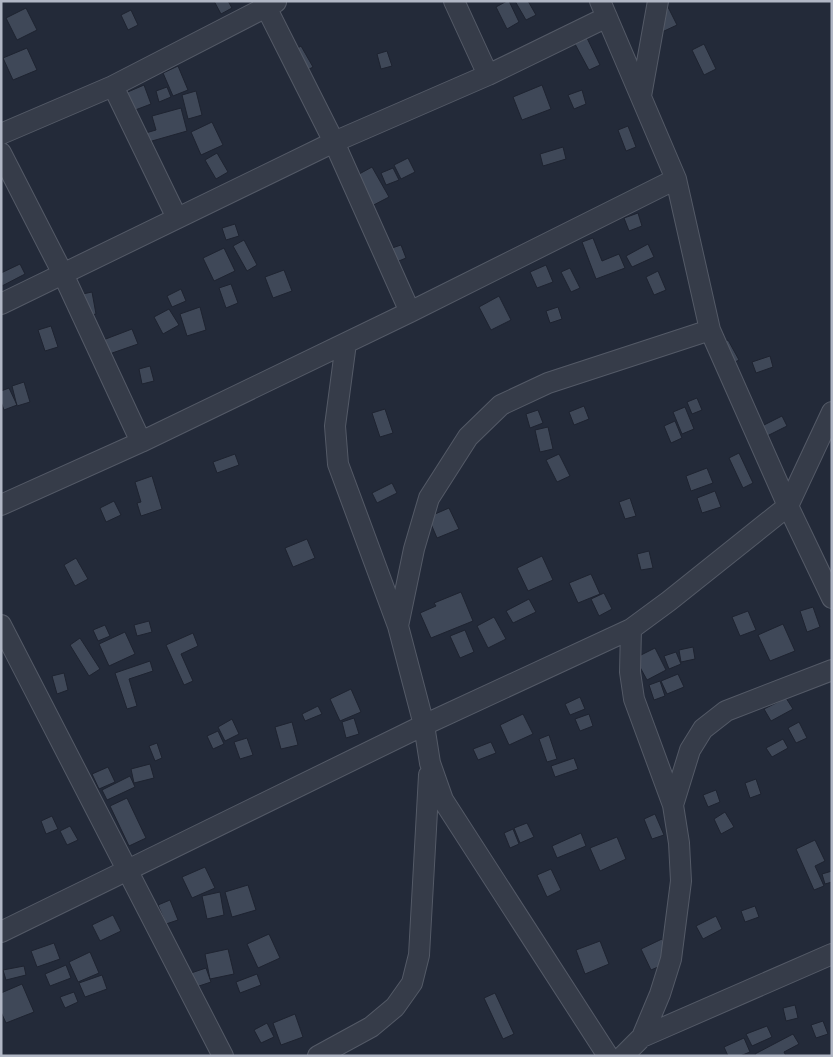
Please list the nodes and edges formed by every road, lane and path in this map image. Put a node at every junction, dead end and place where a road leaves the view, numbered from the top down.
1 (454, 1) edge
2 (658, 1) edge
3 (268, 3) edge
4 (604, 9) edge
5 (488, 74) junction
6 (113, 86) junction
7 (641, 96) junction
8 (1, 134) edge
9 (334, 142) junction
10 (1, 154) edge
11 (676, 180) junction
12 (177, 218) junction
13 (63, 274) junction
14 (1, 304) edge
15 (410, 312) junction
16 (710, 330) junction
17 (346, 343) junction
18 (832, 412) edge
19 (141, 442) junction
20 (1, 505) edge
21 (788, 506) junction
22 (832, 598) edge
23 (1, 625) edge
24 (398, 626) junction
25 (631, 629) junction
26 (832, 670) edge
27 (424, 725) junction
28 (430, 763) junction
29 (673, 805) junction
30 (127, 869) junction
31 (1, 932) edge
32 (832, 954) edge
33 (642, 1037) junction
34 (223, 1056) edge
35 (318, 1056) edge
36 (608, 1056) edge
37 (623, 1056) edge

1 - 5 street
2 - 7 street
3 - 6 street
3 - 9 street
4 - 5 street
4 - 7 street
5 - 9 street
6 - 8 street
6 - 12 street
7 - 11 street
9 - 12 street
9 - 15 street
10 - 13 street
11 - 15 street
11 - 16 street
12 - 13 street
13 - 14 street
13 - 19 street
15 - 17 street
16 - 21 street
16 - 24 street
17 - 19 street
17 - 24 street
18 - 21 street
19 - 20 street
21 - 22 street
21 - 25 street
23 - 30 street
24 - 27 street
25 - 27 street
25 - 29 street
26 - 29 street
27 - 28 street
27 - 30 street
28 - 35 street
28 - 36 street
29 - 33 street
30 - 31 street
30 - 34 street
32 - 33 street
33 - 37 street

